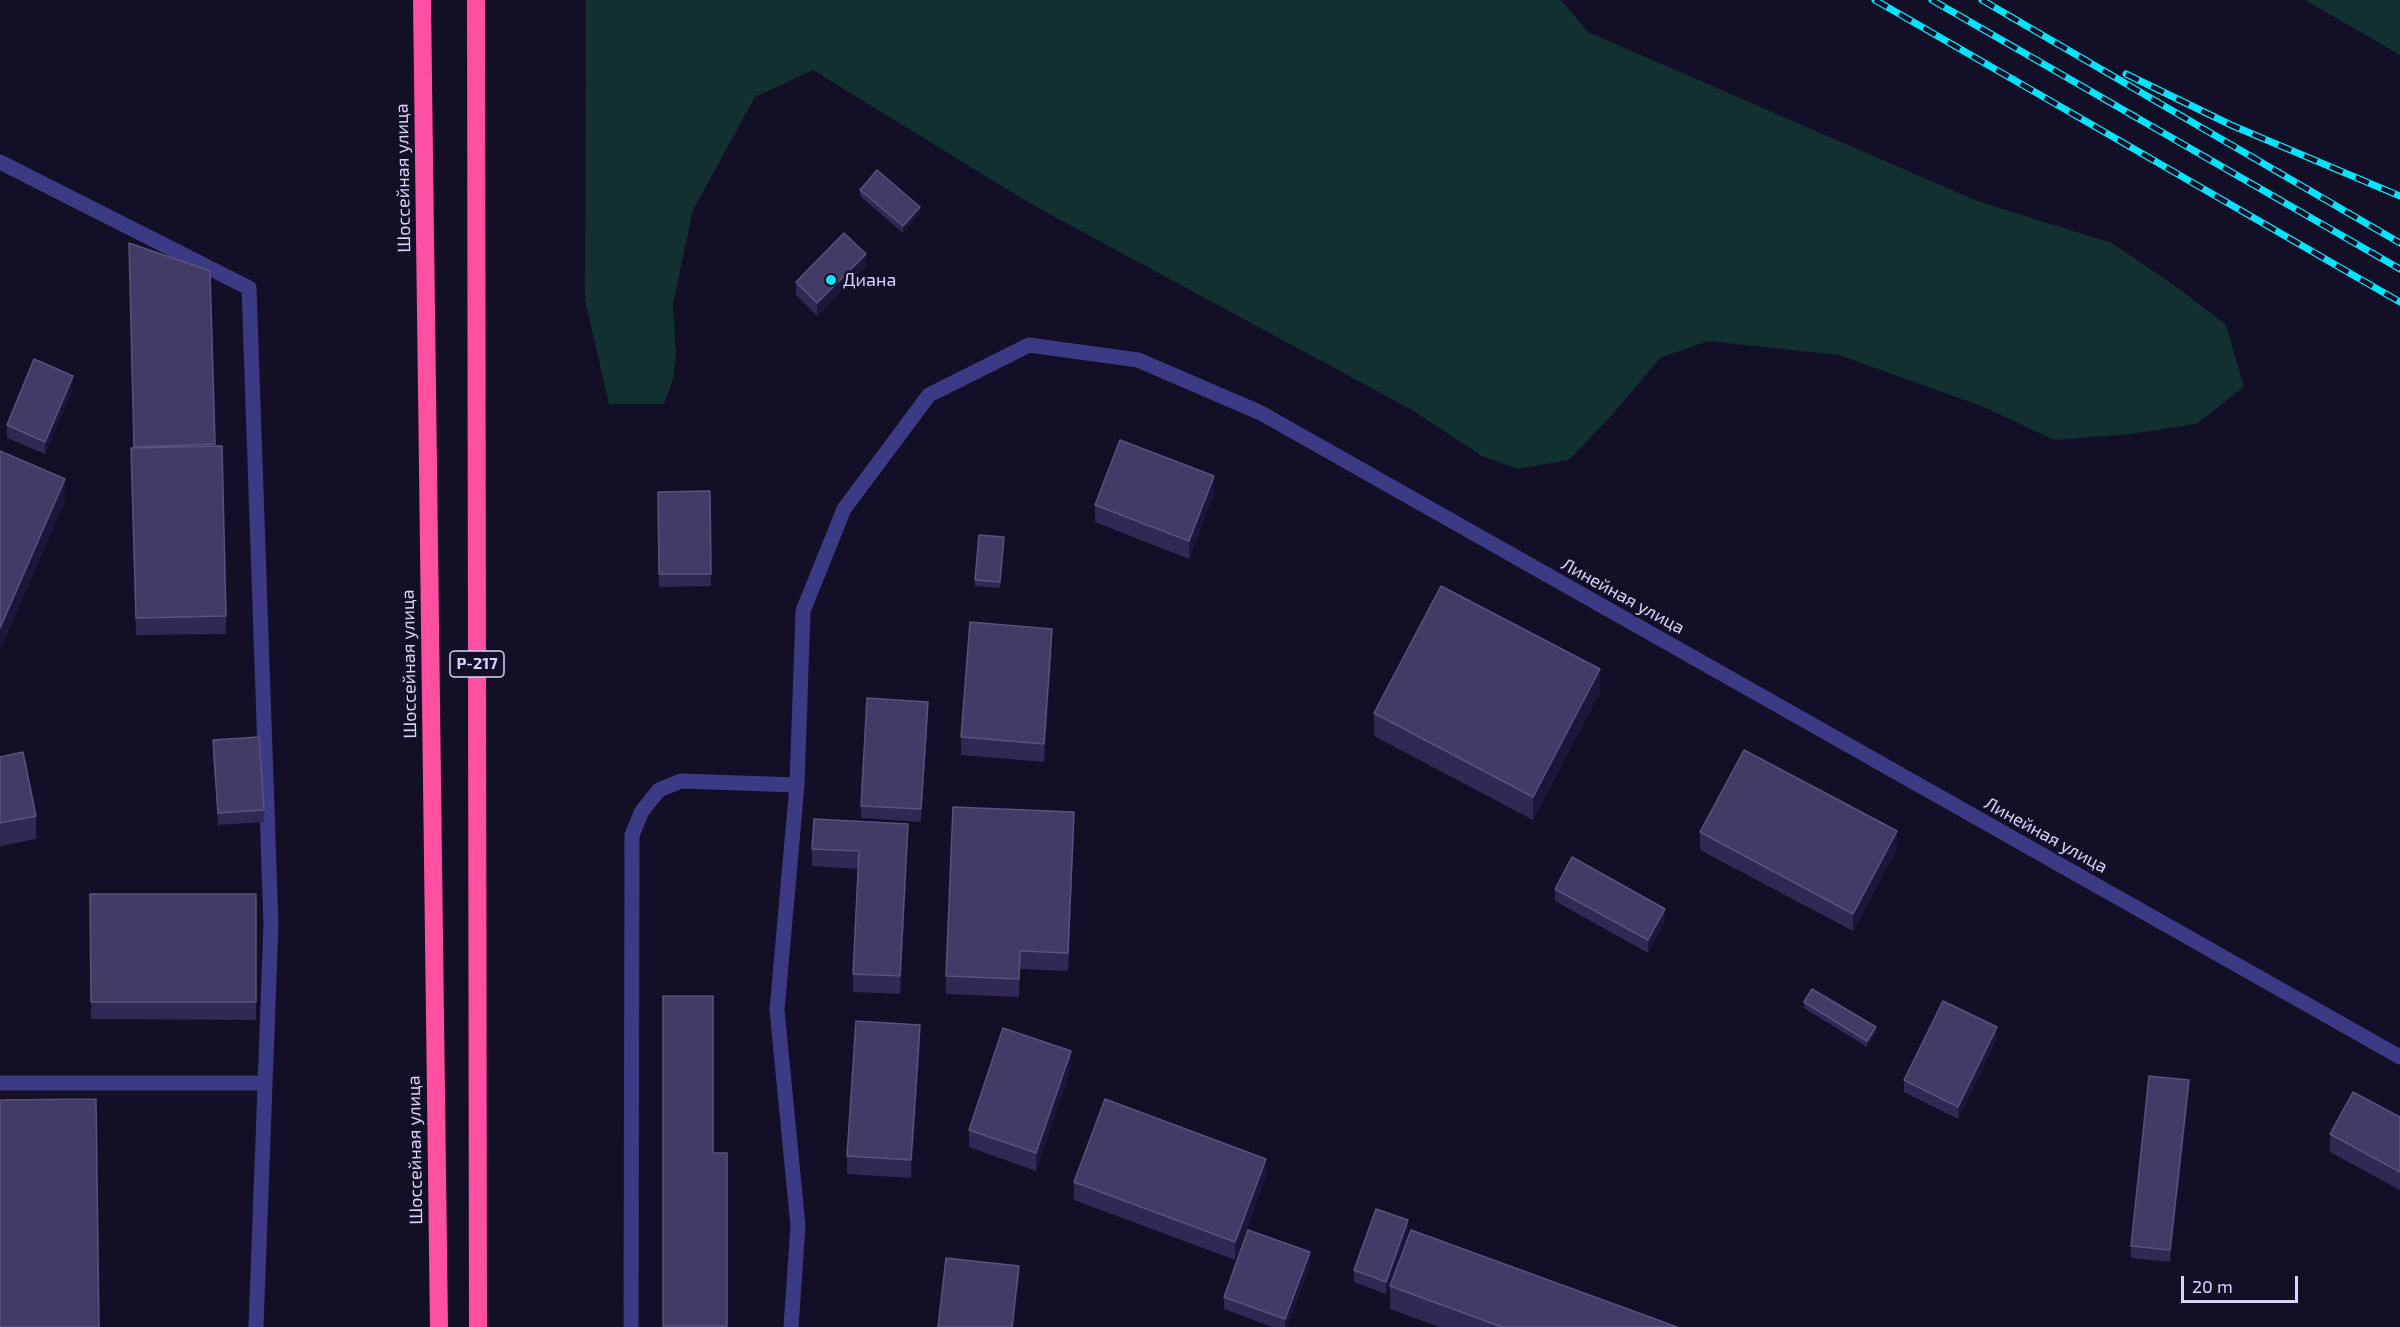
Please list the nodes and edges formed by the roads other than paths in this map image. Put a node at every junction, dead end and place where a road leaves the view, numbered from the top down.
1 (422, 0) edge
2 (476, 0) edge
3 (0, 162) edge
4 (797, 785) junction
5 (2400, 1058) edge
6 (0, 1083) edge
7 (265, 1083) junction
8 (255, 1327) edge
9 (439, 1327) edge
10 (478, 1327) edge
11 (631, 1327) edge
12 (791, 1327) edge

1 - 9 highway, Шоссейная улица / Р-217
2 - 10 highway, Р-217
3 - 7 street
4 - 5 street, Линейная улица
4 - 11 street
4 - 12 street
6 - 7 street
7 - 8 street

